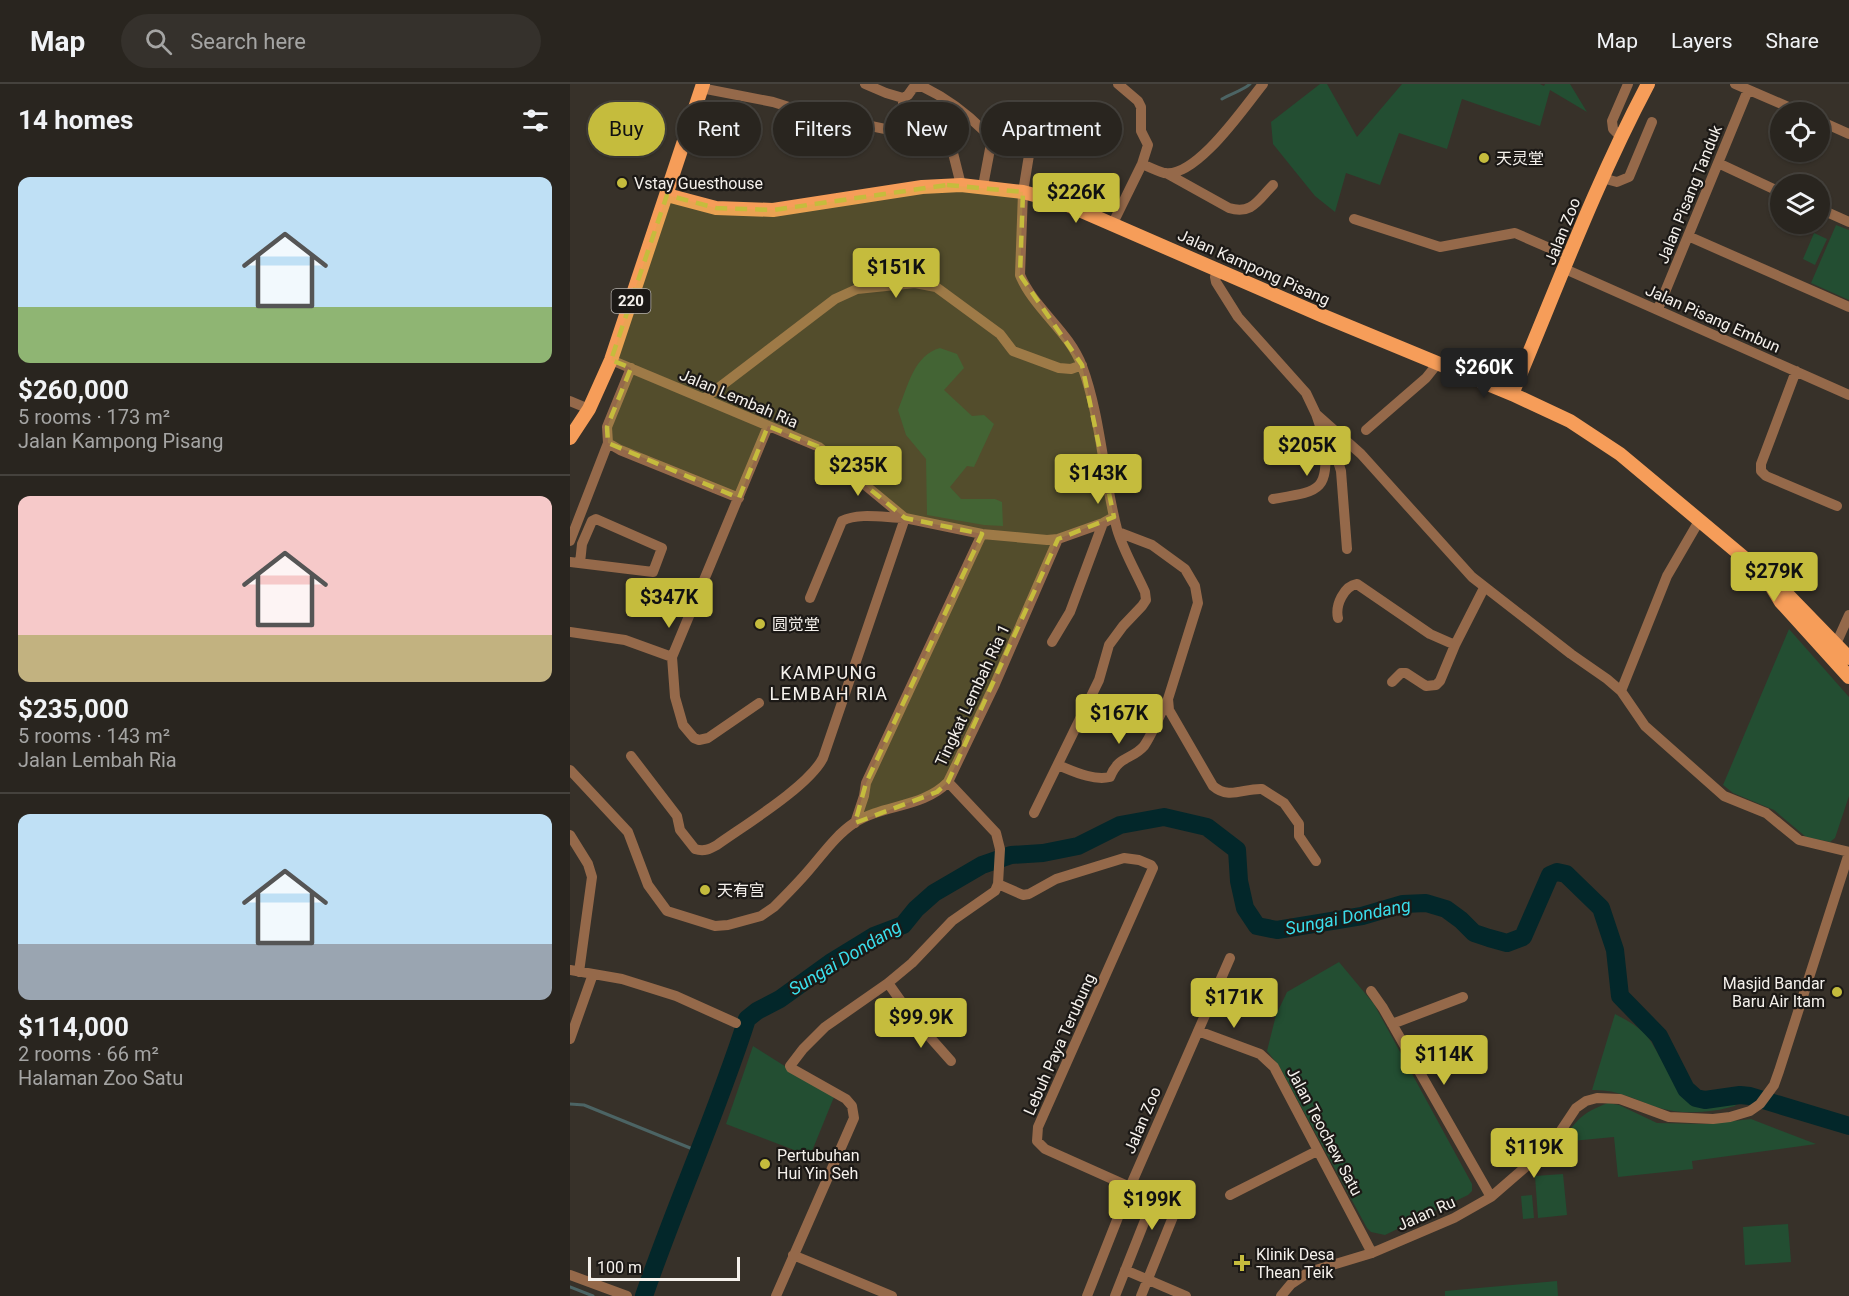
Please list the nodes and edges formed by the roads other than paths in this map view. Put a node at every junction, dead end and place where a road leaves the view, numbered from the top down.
1 (865, 84) edge
2 (1118, 84) edge
3 (1263, 84) edge
4 (1628, 84) edge
5 (1648, 84) edge
6 (1735, 84) edge
7 (702, 86) edge
8 (1748, 90) junction
9 (903, 98) junction
10 (903, 102) edge
11 (1776, 102) edge
12 (1652, 122) dead end
13 (1830, 125) edge
14 (885, 128) edge
15 (981, 128) edge
16 (1849, 134) edge
17 (1620, 136) junction
18 (954, 156) edge
19 (989, 156) edge
20 (1029, 156) edge
21 (1718, 163) junction
22 (1142, 164) junction
23 (1166, 173) junction
24 (1602, 178) junction
25 (961, 185) junction
26 (1273, 185) dead end
27 (983, 186) junction
28 (1770, 187) edge
29 (1023, 192) junction
30 (667, 195) junction
31 (1830, 213) edge
32 (1354, 219) dead end
33 (1849, 222) edge
34 (1113, 223) junction
35 (1688, 236) junction
36 (1567, 263) junction
37 (1218, 269) junction
38 (1849, 307) edge
39 (1658, 309) junction
40 (611, 360) junction
41 (1438, 363) junction
42 (1082, 365) junction
43 (631, 368) junction
44 (1796, 371) junction
45 (1468, 376) junction
46 (1512, 394) junction
47 (1849, 395) edge
48 (704, 399) junction
49 (570, 400) edge
50 (588, 410) junction
51 (1550, 412) junction
52 (1316, 414) junction
53 (768, 426) junction
54 (1366, 430) dead end
55 (570, 438) edge
56 (1325, 441) junction
57 (608, 443) junction
58 (739, 498) junction
59 (1273, 499) dead end
60 (1837, 506) dead end
61 (1114, 517) junction
62 (905, 518) junction
63 (1699, 521) junction
64 (1103, 524) junction
65 (1118, 532) junction
66 (982, 534) junction
67 (1058, 538) junction
68 (570, 541) edge
69 (1347, 549) dead end
70 (575, 562) edge
71 (1766, 577) junction
72 (1484, 588) junction
73 (810, 598) dead end
74 (1849, 615) edge
75 (1338, 618) dead end
76 (570, 632) edge
77 (1052, 642) dead end
78 (1836, 644) junction
79 (1455, 645) junction
80 (672, 657) junction
81 (1848, 657) edge
82 (1849, 677) edge
83 (1392, 682) dead end
84 (1621, 692) junction
85 (1168, 699) junction
86 (759, 702) dead end
87 (631, 756) dead end
88 (1058, 765) junction
89 (570, 770) edge
90 (948, 782) junction
91 (1034, 813) dead end
92 (855, 822) junction
93 (570, 835) edge
94 (1849, 852) edge
95 (1316, 861) dead end
96 (998, 884) junction
97 (1230, 958) dead end
98 (575, 971) edge
99 (592, 974) junction
100 (888, 983) junction
101 (1371, 991) dead end
102 (1463, 997) dead end
103 (736, 1023) dead end
104 (1392, 1024) junction
105 (1198, 1030) junction
106 (570, 1039) edge
107 (951, 1061) dead end
108 (1317, 1150) junction
109 (1130, 1187) junction
110 (1183, 1192) dead end
111 (1230, 1195) dead end
112 (1491, 1197) junction
113 (1153, 1200) dead end
114 (1372, 1253) junction
115 (794, 1255) junction
116 (1125, 1270) junction
117 (570, 1275) edge
118 (1148, 1280) junction
119 (626, 1296) edge
120 (776, 1296) edge
121 (892, 1296) edge
122 (1087, 1296) edge
123 (1114, 1296) edge
124 (1141, 1296) edge
125 (1186, 1296) edge
126 (1281, 1296) edge

1 - 9 street
2 - 22 street
3 - 23 street
4 - 17 street
5 - 17 main road, Jalan Zoo
6 - 8 street
7 - 14 street
7 - 30 main road, 220
8 - 11 street
8 - 21 street, Jalan Pisang Tanduk
9 - 10 street
9 - 15 street
12 - 24 street
13 - 16 street
17 - 24 main road, Jalan Zoo
18 - 25 street
19 - 27 street
20 - 29 street
21 - 28 street
21 - 35 street, Jalan Pisang Tanduk
22 - 23 street
22 - 34 street
23 - 26 street
24 - 36 main road, Jalan Zoo
25 - 27 main road, Jalan Kampong Pisang
25 - 30 main road, Jalan Kampong Pisang
27 - 29 main road, Jalan Kampong Pisang
29 - 34 main road, Jalan Kampong Pisang
29 - 42 street
30 - 40 main road, 220
31 - 33 street
32 - 36 street, Jalan Pisang Embun
34 - 37 main road, Jalan Kampong Pisang
35 - 38 street
35 - 39 street, Jalan Pisang Tanduk
36 - 39 street, Jalan Pisang Embun
36 - 46 main road, Jalan Zoo
37 - 41 main road, Jalan Kampong Pisang
37 - 52 street
39 - 44 street, Jalan Pisang Embun
40 - 43 street, Jalan Lembah Ria
40 - 50 main road, 220
41 - 45 main road, Jalan Kampong Pisang
41 - 54 street
42 - 48 street
42 - 61 street
43 - 48 street, Jalan Lembah Ria
43 - 57 street
44 - 47 street, Jalan Pisang Embun
44 - 60 street
45 - 46 main road, Jalan Kampong Pisang
45 - 51 main road
46 - 51 main road, Jalan Kampong Pisang
48 - 53 street, Jalan Lembah Ria
49 - 50 street
50 - 55 main road, 220
51 - 63 main road, Jalan Kampong Pisang
52 - 56 street
52 - 72 street
53 - 58 street
53 - 62 street, Jalan Lembah Ria
56 - 59 street
56 - 69 street
57 - 58 street
57 - 68 street
58 - 80 street
61 - 64 street, Jalan Lembah Ria
61 - 65 street
62 - 66 street, Jalan Lembah Ria
62 - 73 street
62 - 87 street
63 - 71 main road, Jalan Kampong Pisang
63 - 84 street
64 - 67 street, Jalan Lembah Ria
64 - 77 street
65 - 85 street
65 - 88 street
66 - 67 street, Jalan Lembah Ria
66 - 92 street
67 - 90 street, Tingkat Lembah Ria 1
70 - 70 street
71 - 78 main road, Jalan Kampong Pisang
71 - 82 main road, Jalan Kampong Pisang
72 - 79 street
72 - 84 street
74 - 78 street
75 - 79 street
76 - 80 street
78 - 81 main road, Jalan Kampong Pisang
79 - 83 street
80 - 86 street
84 - 94 street
85 - 88 street
85 - 95 street
88 - 91 street
89 - 92 street, Tingkat Lembah Ria 1
90 - 92 street, Tingkat Lembah Ria 1
90 - 96 street
93 - 98 street
94 - 112 street, Jalan Ru
96 - 100 street
96 - 109 street, Lebuh Paya Terubung
97 - 105 street, Jalan Zoo
98 - 99 street
99 - 103 street
99 - 106 street
100 - 107 street
100 - 115 street
101 - 104 street
102 - 104 street
104 - 112 street
105 - 108 street, Jalan Teochew Satu
105 - 109 street, Jalan Zoo
108 - 111 street
108 - 114 street, Jalan Teochew Satu
109 - 122 street, Jalan Zoo
110 - 118 street
112 - 114 street, Jalan Ru
113 - 116 street
114 - 126 street, Jalan Ru
115 - 120 street
115 - 121 street
116 - 118 street
116 - 123 street
117 - 119 street
118 - 124 street
118 - 125 street

